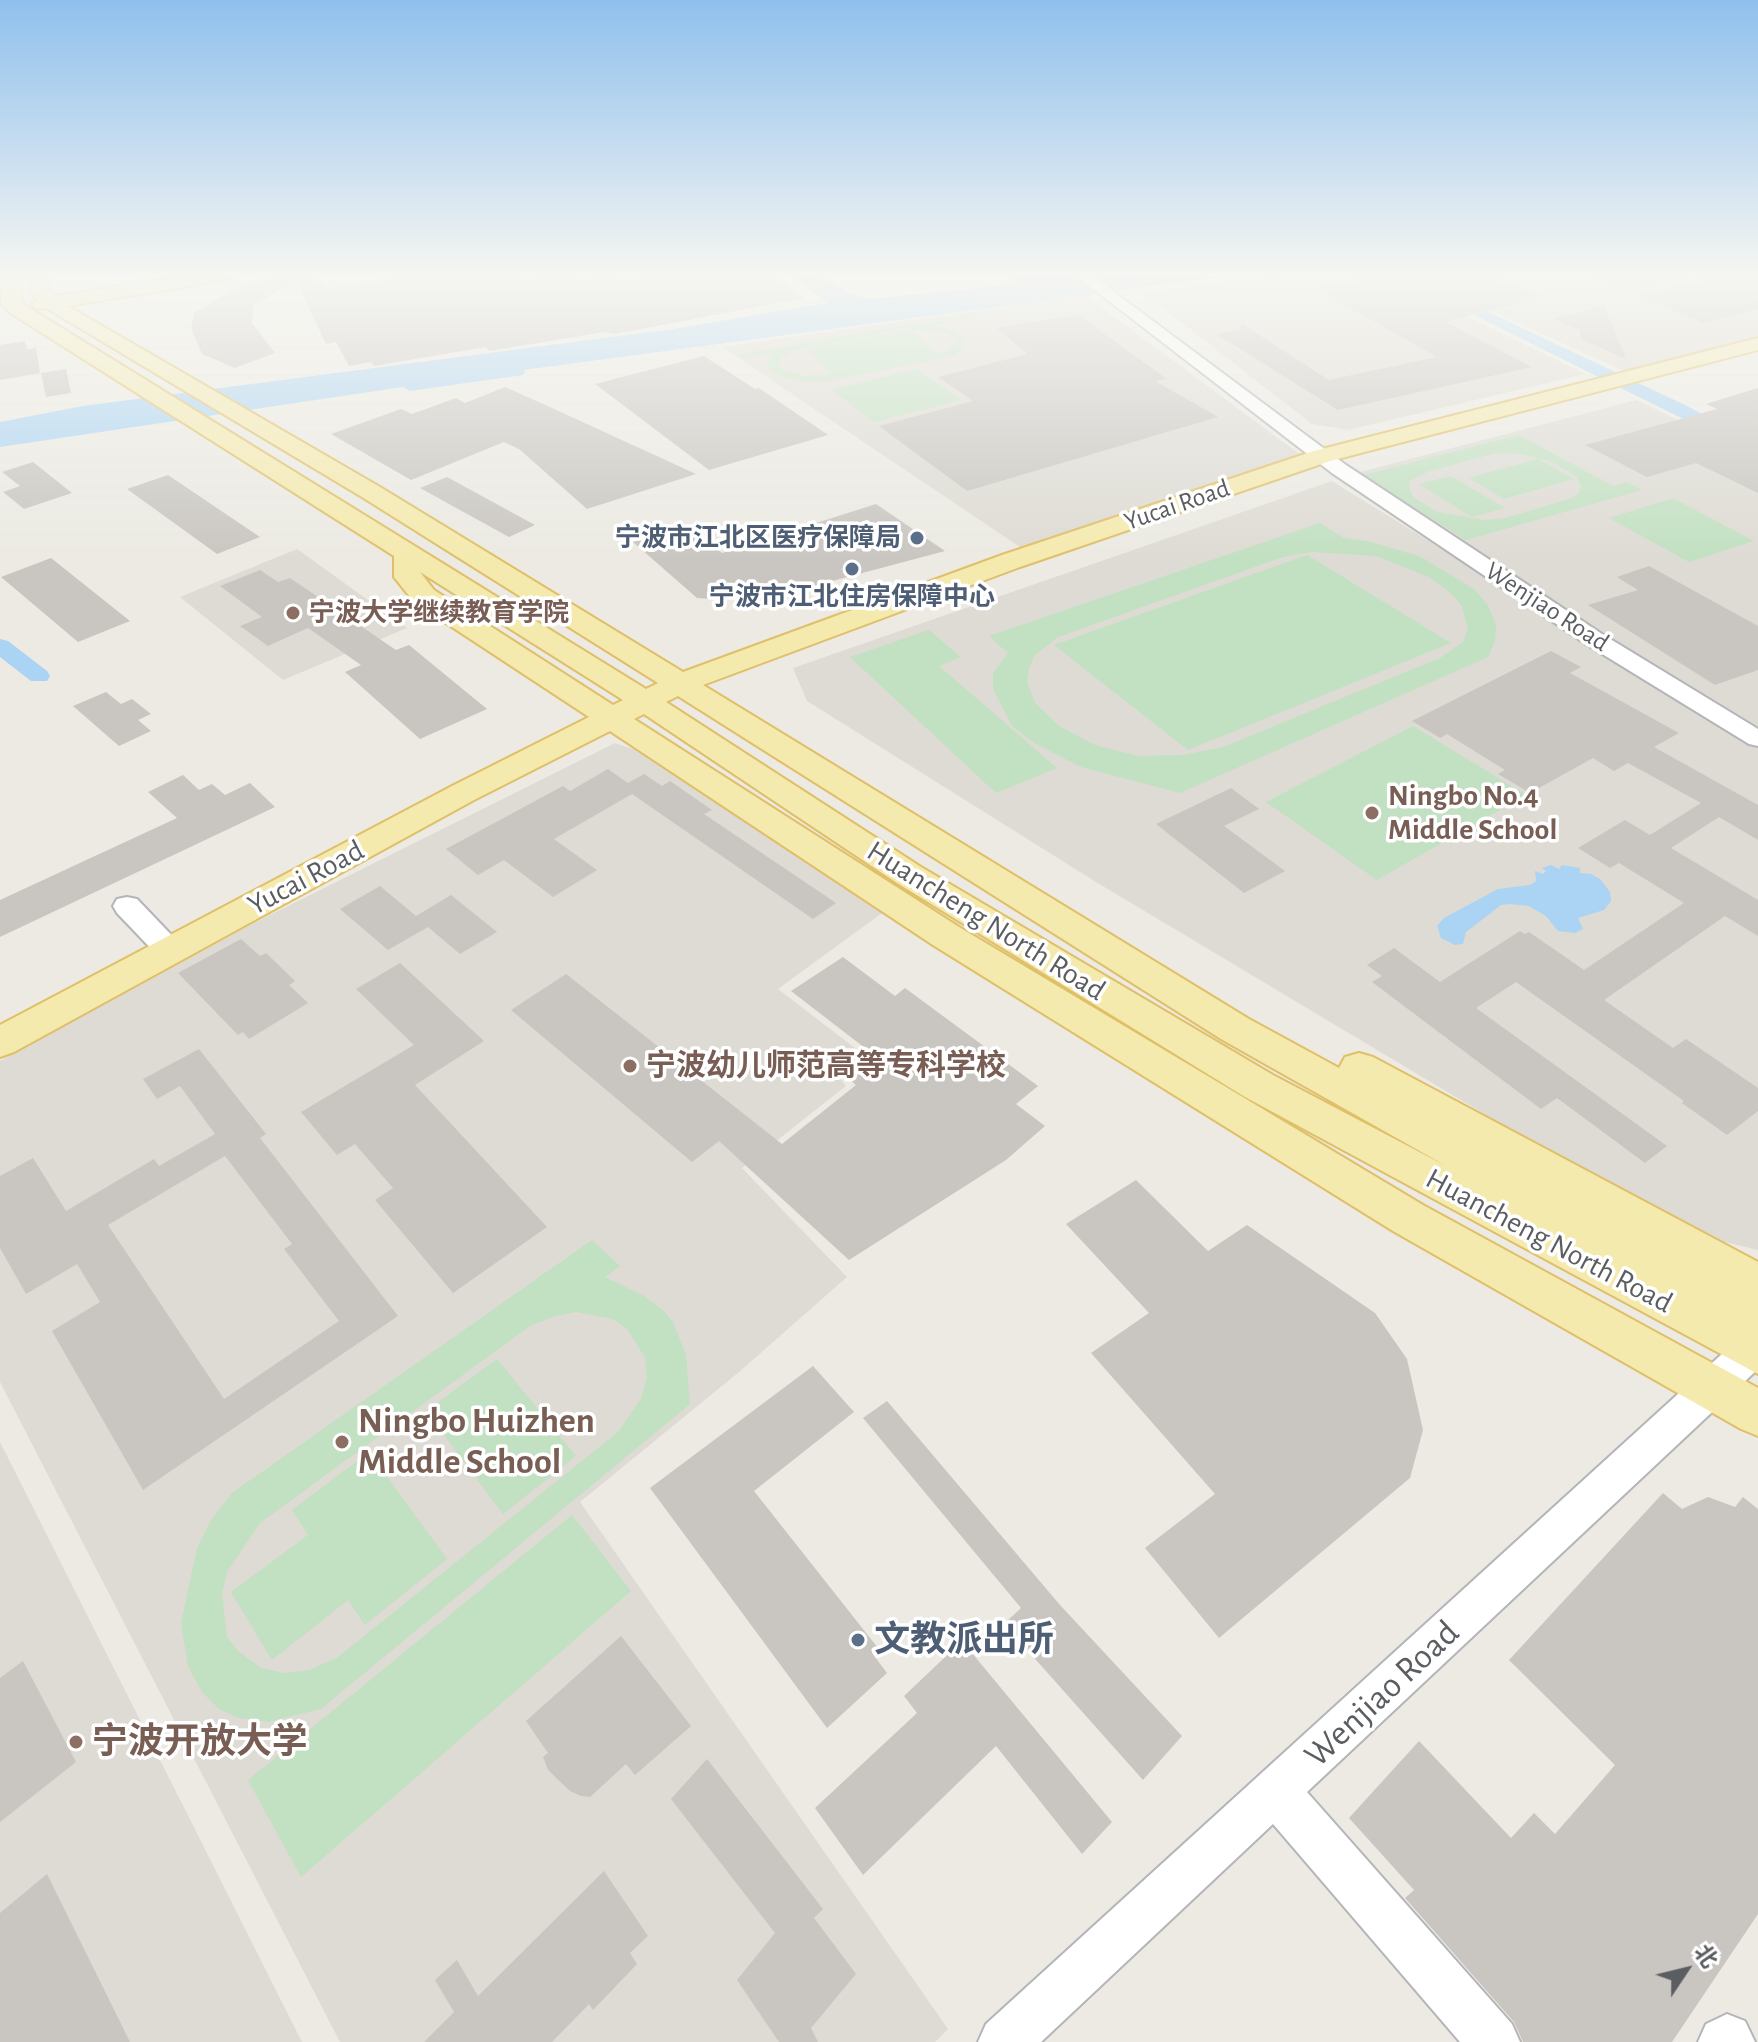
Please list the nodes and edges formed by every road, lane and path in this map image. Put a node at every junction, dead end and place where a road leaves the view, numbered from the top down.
1 (112, 369) edge
2 (167, 369) edge
3 (1208, 369) edge
4 (1664, 369) edge
5 (1724, 369) edge
6 (1606, 393) junction
7 (1331, 462) junction
8 (669, 698) junction
9 (1758, 739) edge
10 (127, 906) dead end
11 (170, 951) junction
12 (0, 1042) edge
13 (1758, 1284) edge
14 (1757, 1342) edge
15 (1712, 1389) junction
16 (1758, 1413) edge
17 (1276, 1792) junction
18 (1004, 2042) edge
19 (1494, 2042) edge

1 - 8 main road
2 - 8 main road, Huancheng North Road
3 - 7 street, Wenjiao Road
4 - 6 main road, Yucai Road
5 - 6 main road
6 - 7 main road, Yucai Road
7 - 8 main road, Yucai Road
7 - 8 main road, Yucai Road
7 - 9 street, Wenjiao Road
8 - 11 main road, Yucai Road
8 - 13 main road
8 - 14 main road, Huancheng North Road
8 - 15 main road
10 - 11 street
11 - 12 main road, Yucai Road
14 - 15 street, Wenjiao Road
15 - 16 main road
15 - 17 street, Wenjiao Road
17 - 18 street, Wenjiao Road
17 - 19 street

